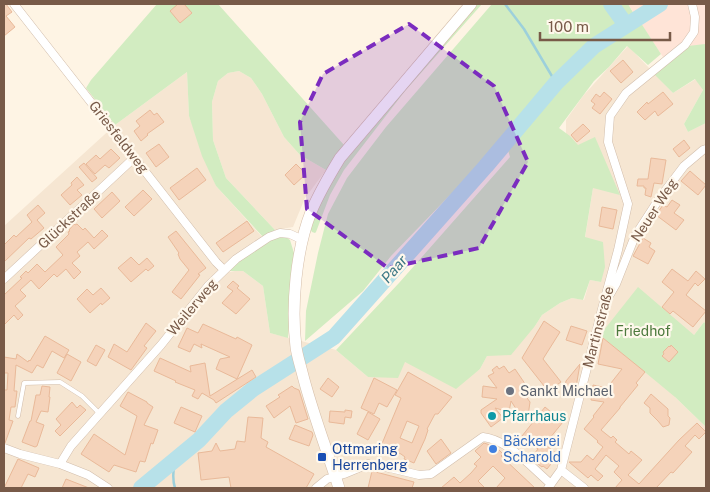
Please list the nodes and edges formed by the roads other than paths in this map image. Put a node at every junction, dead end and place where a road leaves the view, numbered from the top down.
1 (14, 4) edge
2 (471, 4) edge
3 (692, 4) edge
4 (706, 149) edge
5 (134, 158) junction
6 (303, 240) junction
7 (224, 270) junction
8 (4, 280) edge
9 (602, 308) junction
10 (99, 414) junction
11 (18, 416) dead end
12 (4, 448) edge
13 (60, 464) junction
14 (561, 470) junction
15 (335, 476) junction
16 (549, 486) edge
17 (107, 488) edge
18 (316, 488) edge
19 (339, 488) edge
20 (584, 488) edge

1 - 5 street, Griesfeldweg
2 - 6 main road
3 - 9 street, Martinstraße
4 - 9 street, Neuer Weg
5 - 7 street, Griesfeldweg
5 - 8 street, Glückstraße
6 - 7 street, Weilerweg
6 - 15 main road
7 - 10 street, Weilerweg
9 - 14 street, Martinstraße
10 - 11 lane
10 - 13 street, Weilerweg
12 - 13 street
13 - 17 street
14 - 16 street, Martinstraße
14 - 20 street
15 - 16 street
15 - 18 street
15 - 19 main road

